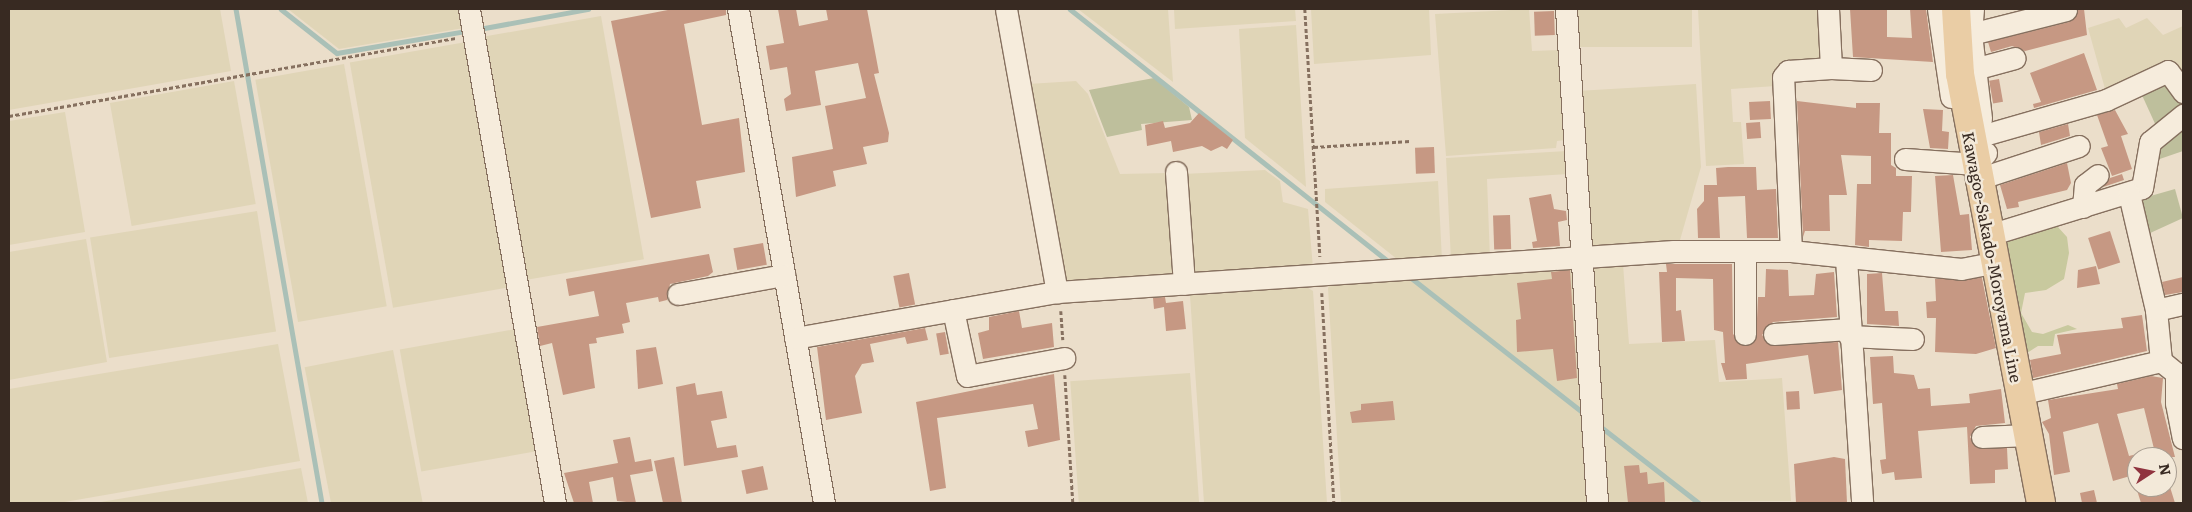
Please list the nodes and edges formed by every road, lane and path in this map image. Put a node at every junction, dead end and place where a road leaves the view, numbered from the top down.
1 (469, 9) edge
2 (738, 9) edge
3 (1006, 9) edge
4 (1566, 9) edge
5 (1828, 9) edge
6 (1938, 9) edge
7 (1956, 9) edge
8 (1973, 9) edge
9 (2066, 10) dead end
10 (474, 34) junction
11 (1971, 34) junction
12 (2015, 58) dead end
13 (1831, 68) junction
14 (1974, 69) junction
15 (1871, 70) dead end
16 (2183, 92) edge
17 (2183, 115) edge
18 (9, 116) edge
19 (1984, 135) junction
20 (1410, 141) dead end
21 (2079, 146) dead end
22 (1314, 147) dead end
23 (1905, 159) dead end
24 (1973, 169) junction
25 (1176, 172) dead end
26 (2098, 175) dead end
27 (2130, 194) junction
28 (2083, 207) junction
29 (1989, 235) junction
30 (1745, 251) junction
31 (1791, 252) junction
32 (1846, 259) junction
33 (1582, 260) junction
34 (1993, 263) junction
35 (784, 274) junction
36 (1184, 284) junction
37 (1057, 292) junction
38 (678, 294) dead end
39 (2183, 304) edge
40 (953, 310) junction
41 (2156, 310) junction
42 (1849, 333) junction
43 (1745, 334) dead end
44 (1774, 334) dead end
45 (795, 338) junction
46 (1912, 339) dead end
47 (1064, 358) junction
48 (2161, 361) junction
49 (2019, 394) junction
50 (2028, 435) junction
51 (1982, 438) dead end
52 (2183, 438) edge
53 (554, 503) edge
54 (824, 503) edge
55 (1073, 503) edge
56 (1597, 503) edge
57 (1862, 503) edge
58 (2041, 503) edge

1 - 10 street
2 - 35 street
3 - 37 street
4 - 33 street
5 - 13 street
6 - 24 street
7 - 24 main road, Kawagoe-Sakado-Moroyama Line
8 - 11 street
9 - 11 street
10 - 18 path
10 - 53 street
11 - 14 street
12 - 14 street
13 - 15 street
13 - 31 street
14 - 19 street
16 - 19 street
17 - 27 street
19 - 24 street
20 - 22 path
21 - 24 street
23 - 24 street
24 - 29 main road, Kawagoe-Sakado-Moroyama Line
25 - 36 street
26 - 28 street
27 - 28 street
27 - 41 street
28 - 29 street
29 - 34 main road, Kawagoe-Sakado-Moroyama Line
30 - 31 street
30 - 33 street
30 - 43 street
31 - 32 street
32 - 34 street
32 - 42 street
33 - 36 street
33 - 56 street
34 - 49 main road, Kawagoe-Sakado-Moroyama Line
35 - 38 street
35 - 45 street
36 - 37 street
37 - 40 street
37 - 47 path
39 - 41 street
40 - 45 street
40 - 47 street
41 - 48 street
42 - 44 street
42 - 46 street
42 - 57 street
45 - 54 street
47 - 55 path
48 - 49 street
48 - 52 street
49 - 50 main road, Kawagoe-Sakado-Moroyama Line
50 - 51 street
50 - 58 main road, Kawagoe-Sakado-Moroyama Line

